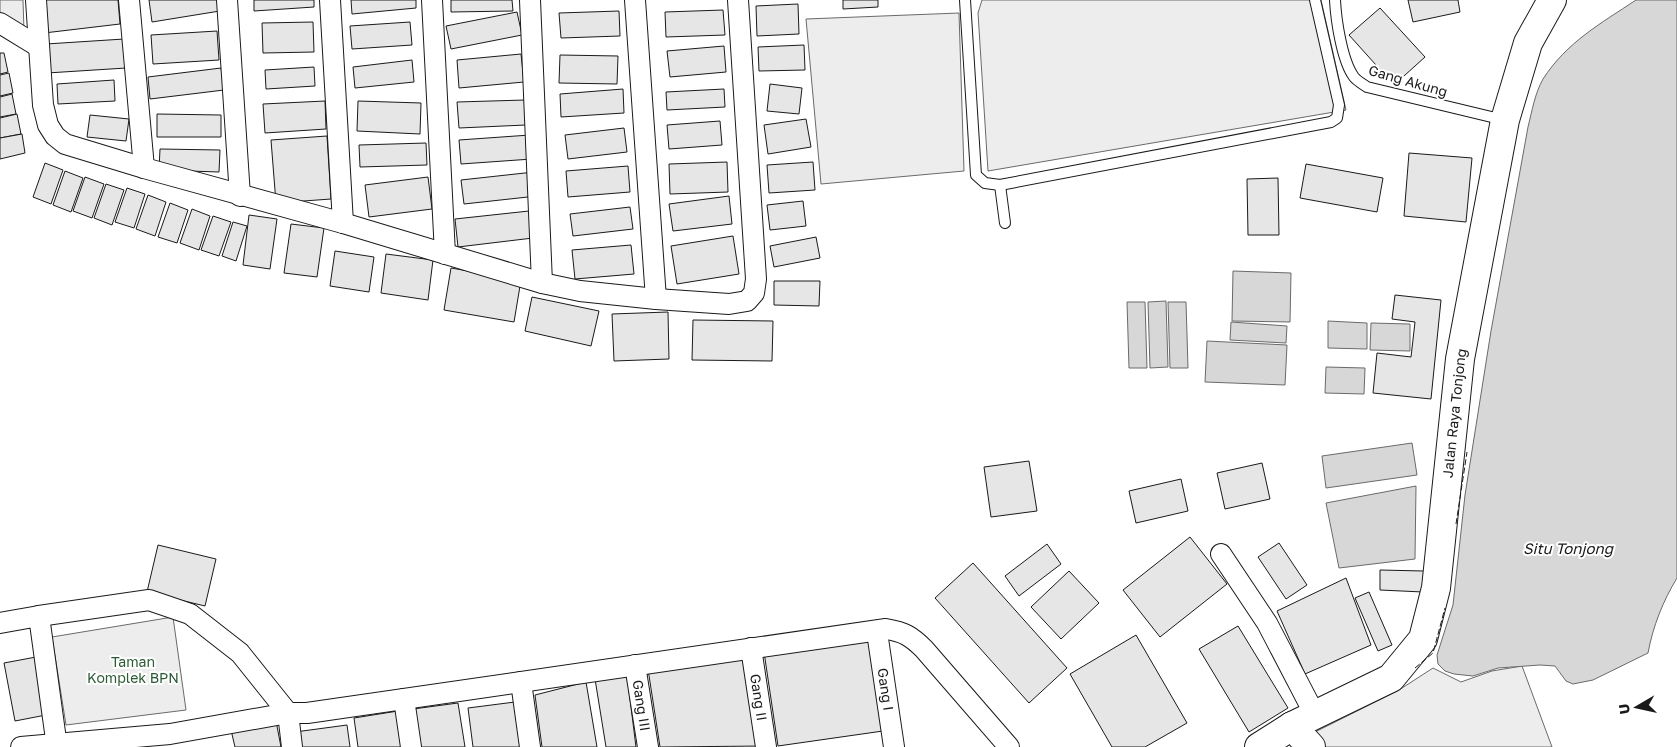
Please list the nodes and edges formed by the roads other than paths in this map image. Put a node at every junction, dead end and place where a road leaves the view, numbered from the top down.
1 (36, 0) edge
2 (129, 0) edge
3 (227, 0) edge
4 (330, 0) edge
5 (432, 0) edge
6 (530, 0) edge
7 (634, 0) edge
8 (738, 0) edge
9 (965, 0) edge
10 (1315, 0) edge
11 (1335, 0) edge
12 (1552, 0) edge
13 (0, 24) edge
14 (39, 47) junction
15 (1505, 120) junction
16 (144, 168) junction
17 (1000, 185) junction
18 (240, 196) junction
19 (1006, 222) dead end
20 (343, 223) junction
21 (445, 254) junction
22 (542, 283) junction
23 (656, 299) junction
24 (1221, 554) dead end
25 (39, 616) junction
26 (0, 623) edge
27 (877, 632) junction
28 (751, 648) junction
29 (635, 665) junction
30 (520, 682) junction
31 (404, 699) junction
32 (288, 713) junction
33 (1303, 720) junction
34 (171, 740) edge
35 (57, 745) edge
36 (21, 747) edge
37 (292, 747) edge
38 (411, 747) edge
39 (530, 747) edge
40 (648, 747) edge
41 (766, 747) edge
42 (894, 747) edge
43 (1009, 747) edge
44 (1259, 747) edge
45 (1310, 747) edge

1 - 14 street
2 - 16 street
3 - 18 street
4 - 20 street
5 - 21 street
6 - 22 street
7 - 23 street
8 - 23 street
9 - 17 lane
10 - 17 lane
11 - 15 lane, Gang Akung
12 - 15 main road, Jalan Raya Tonjong
13 - 14 street
14 - 16 street
15 - 33 main road, Jalan Raya Tonjong
16 - 18 street
17 - 19 lane
18 - 20 street
20 - 21 street
21 - 22 street
22 - 23 street
24 - 33 street
25 - 26 street
25 - 32 street
25 - 35 street
27 - 28 street
27 - 42 street, Gang I
27 - 43 street
28 - 29 street
28 - 41 street, Gang II
29 - 30 street
29 - 40 street, Gang III
30 - 31 street
30 - 39 street
31 - 32 street
31 - 38 street
32 - 34 street
32 - 37 street
33 - 44 main road, Jalan Raya Tonjong
33 - 45 main road
34 - 35 street
35 - 36 street

